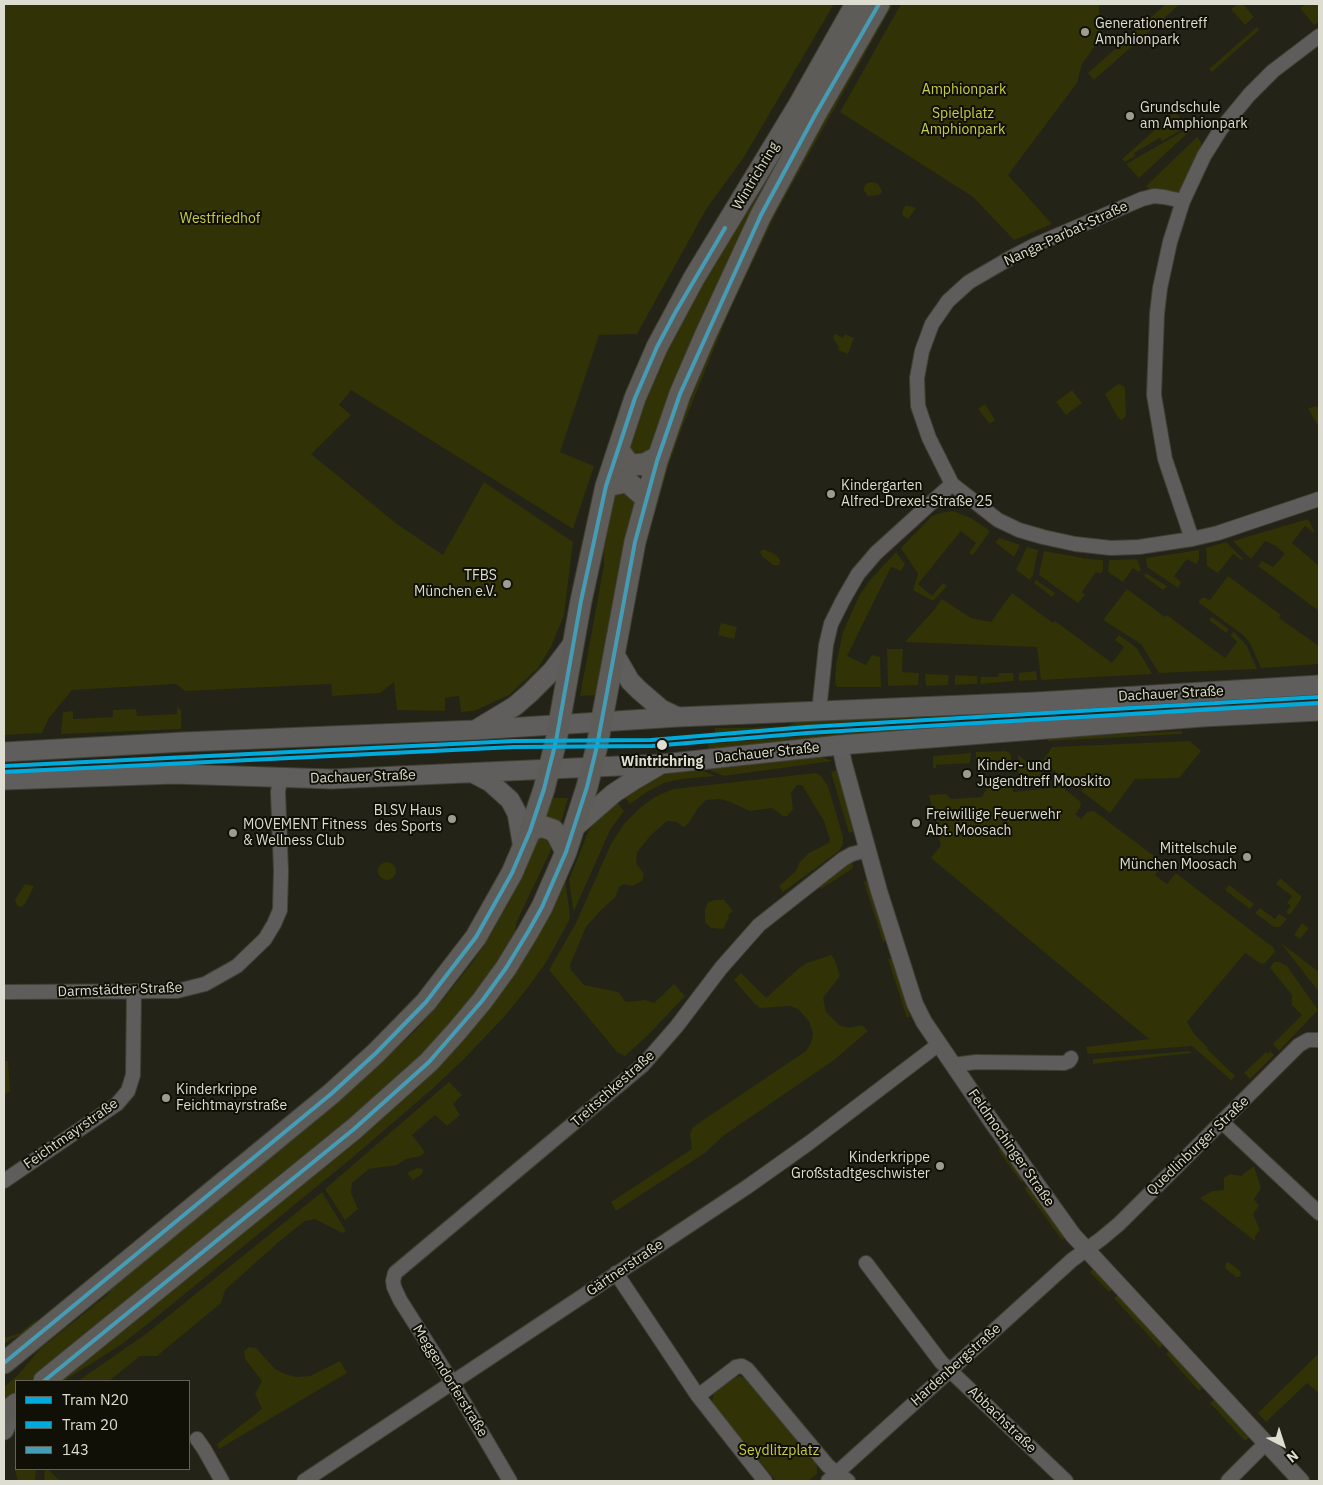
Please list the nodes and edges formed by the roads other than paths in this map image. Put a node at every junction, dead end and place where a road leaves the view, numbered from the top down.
1 (856, 4) edge
2 (879, 4) edge
3 (1319, 36) edge
4 (1183, 201) junction
5 (618, 449) junction
6 (658, 457) junction
7 (952, 484) junction
8 (606, 486) junction
9 (646, 498) junction
10 (1319, 499) edge
11 (1192, 539) junction
12 (574, 642) junction
13 (614, 652) junction
14 (1319, 685) edge
15 (819, 711) junction
16 (1319, 711) edge
17 (678, 717) junction
18 (601, 722) junction
19 (559, 725) junction
20 (475, 730) junction
21 (840, 745) junction
22 (4, 752) edge
23 (662, 764) junction
24 (592, 767) junction
25 (550, 769) junction
26 (473, 772) junction
27 (280, 778) junction
28 (4, 780) edge
29 (575, 826) junction
30 (527, 840) junction
31 (868, 850) junction
32 (566, 852) junction
33 (134, 991) junction
34 (4, 992) edge
35 (1314, 1040) edge
36 (939, 1044) junction
37 (1071, 1058) dead end
38 (953, 1065) junction
39 (1222, 1122) junction
40 (4, 1182) edge
41 (1319, 1213) edge
42 (1086, 1250) junction
43 (866, 1263) dead end
44 (616, 1273) junction
45 (393, 1281) joint
46 (4, 1363) edge
47 (950, 1371) junction
48 (45, 1380) edge
49 (452, 1382) junction
50 (698, 1396) junction
51 (11, 1408) edge
52 (4, 1430) edge
53 (197, 1440) dead end
54 (1266, 1443) junction
55 (838, 1478) edge
56 (222, 1481) edge
57 (304, 1481) edge
58 (510, 1481) edge
59 (764, 1481) edge
60 (1066, 1481) edge
61 (1228, 1481) edge
62 (1301, 1481) edge

1 - 5 main road, Wintrichring
2 - 6 main road, Wintrichring
3 - 4 street
4 - 7 street, Nanga-Parbat-Straße
4 - 11 street
5 - 6 main road
5 - 8 main road, Wintrichring
6 - 9 main road, Wintrichring
7 - 11 street, Nanga-Parbat-Straße
7 - 15 street
8 - 9 main road
8 - 12 main road, Wintrichring
9 - 13 main road, Wintrichring
10 - 11 street, Nanga-Parbat-Straße
12 - 19 main road, Wintrichring
12 - 20 main road
13 - 17 main road
13 - 18 main road, Wintrichring
14 - 15 main road, Dachauer Straße
15 - 17 main road, Dachauer Straße
16 - 21 main road, Dachauer Straße
17 - 18 main road, Dachauer Straße
18 - 19 main road, Dachauer Straße
18 - 24 main road, Wintrichring
19 - 20 main road, Dachauer Straße
19 - 25 main road, Wintrichring
20 - 22 main road, Dachauer Straße
21 - 23 main road, Dachauer Straße
21 - 31 street, Feldmochinger Straße
23 - 24 main road, Dachauer Straße
23 - 29 main road
24 - 25 main road, Dachauer Straße
24 - 29 main road, Wintrichring
25 - 26 main road, Dachauer Straße
25 - 30 main road, Wintrichring
26 - 27 main road, Dachauer Straße
26 - 30 main road
27 - 28 main road, Dachauer Straße
27 - 33 street, Darmstädter Straße
29 - 32 main road, Wintrichring
30 - 32 main road
30 - 46 main road, Wintrichring
31 - 36 street, Feldmochinger Straße
31 - 45 street, Treitschkestraße
32 - 48 main road, Wintrichring
33 - 34 street, Darmstädter Straße
33 - 40 street, Feichtmayrstraße
35 - 39 street, Quedlinburger Straße
36 - 38 street, Feldmochinger Straße
36 - 44 street, Gärtnerstraße
37 - 38 street
38 - 42 street, Feldmochinger Straße
39 - 41 street
39 - 42 street, Quedlinburger Straße
42 - 47 street, Hardenbergstraße
42 - 54 street, Feldmochinger Straße
43 - 47 street, Abbachstraße
44 - 49 street, Gärtnerstraße
44 - 50 street
45 - 49 street, Meggendorferstraße
47 - 55 street, Hardenbergstraße
47 - 60 street, Abbachstraße
49 - 57 street, Gärtnerstraße
49 - 58 street, Meggendorferstraße
50 - 55 street
50 - 59 street
51 - 52 main road
53 - 56 street
54 - 61 street
54 - 62 street, Feldmochinger Straße

